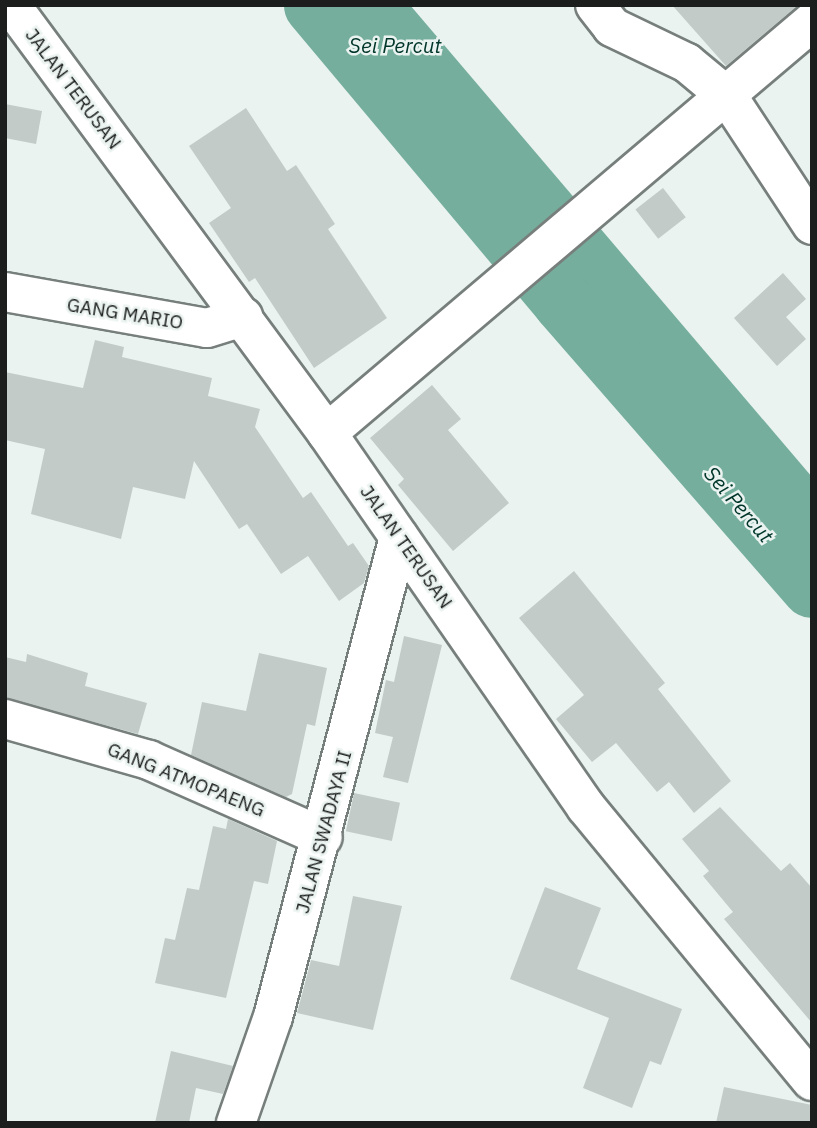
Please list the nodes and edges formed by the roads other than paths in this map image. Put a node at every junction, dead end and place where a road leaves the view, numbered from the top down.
1 (11, 5) edge
2 (595, 5) edge
3 (812, 23) edge
4 (728, 97) junction
5 (812, 225) edge
6 (5, 292) edge
7 (243, 317) junction
8 (327, 433) junction
9 (399, 537) junction
10 (5, 719) edge
11 (323, 837) junction
12 (812, 1081) edge
13 (236, 1123) edge

1 - 7 street, JALAN TERUSAN
2 - 4 street
3 - 4 street
4 - 5 street
4 - 8 street
6 - 7 street, GANG MARIO
7 - 8 street, JALAN TERUSAN
8 - 9 street, JALAN TERUSAN
9 - 11 street, JALAN SWADAYA II
9 - 12 street, JALAN TERUSAN
10 - 11 street, GANG ATMOPAENG
11 - 13 street, JALAN SWADAYA II

